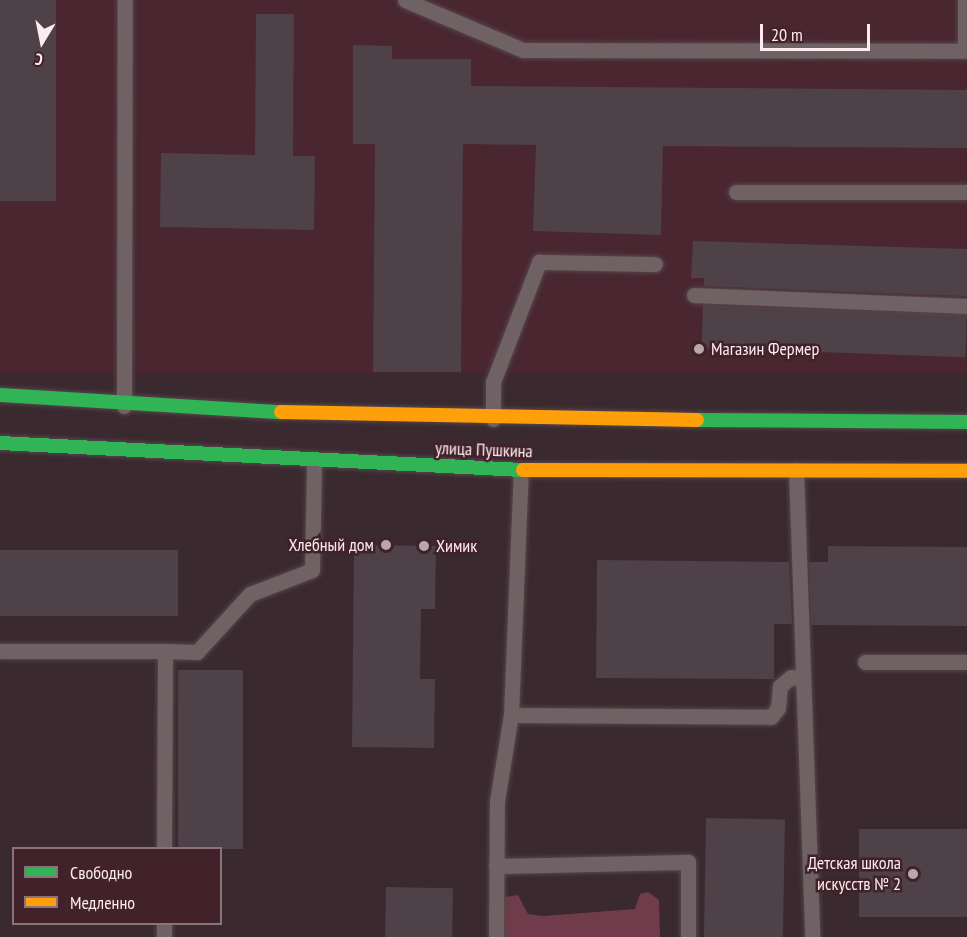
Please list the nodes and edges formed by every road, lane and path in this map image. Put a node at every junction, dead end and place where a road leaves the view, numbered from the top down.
1 (125, 0) edge
2 (405, 0) edge
3 (965, 0) edge
4 (966, 50) edge
5 (736, 192) dead end
6 (967, 192) edge
7 (655, 264) dead end
8 (694, 295) dead end
9 (967, 306) edge
10 (0, 396) edge
11 (124, 406) junction
12 (493, 419) junction
13 (967, 422) edge
14 (0, 443) edge
15 (314, 463) junction
16 (520, 470) junction
17 (796, 470) junction
18 (967, 471) edge
19 (0, 651) edge
20 (165, 651) junction
21 (865, 662) dead end
22 (967, 662) edge
23 (803, 678) junction
24 (511, 715) junction
25 (165, 847) edge
26 (496, 866) junction
27 (496, 937) edge
28 (688, 937) edge
29 (812, 937) edge

1 - 11 lane
2 - 4 lane
3 - 4 lane
5 - 6 lane
7 - 12 lane
8 - 9 lane
10 - 11 main road, улица Пушкина
11 - 12 main road, улица Пушкина
12 - 13 main road, улица Пушкина
14 - 15 main road, улица Пушкина
15 - 16 main road, улица Пушкина
15 - 20 lane
16 - 17 main road, улица Пушкина
16 - 24 lane
17 - 18 main road, улица Пушкина
17 - 23 lane
19 - 20 lane
20 - 25 lane
21 - 22 lane
23 - 24 lane
23 - 29 lane
24 - 26 lane
26 - 27 lane
26 - 28 lane

